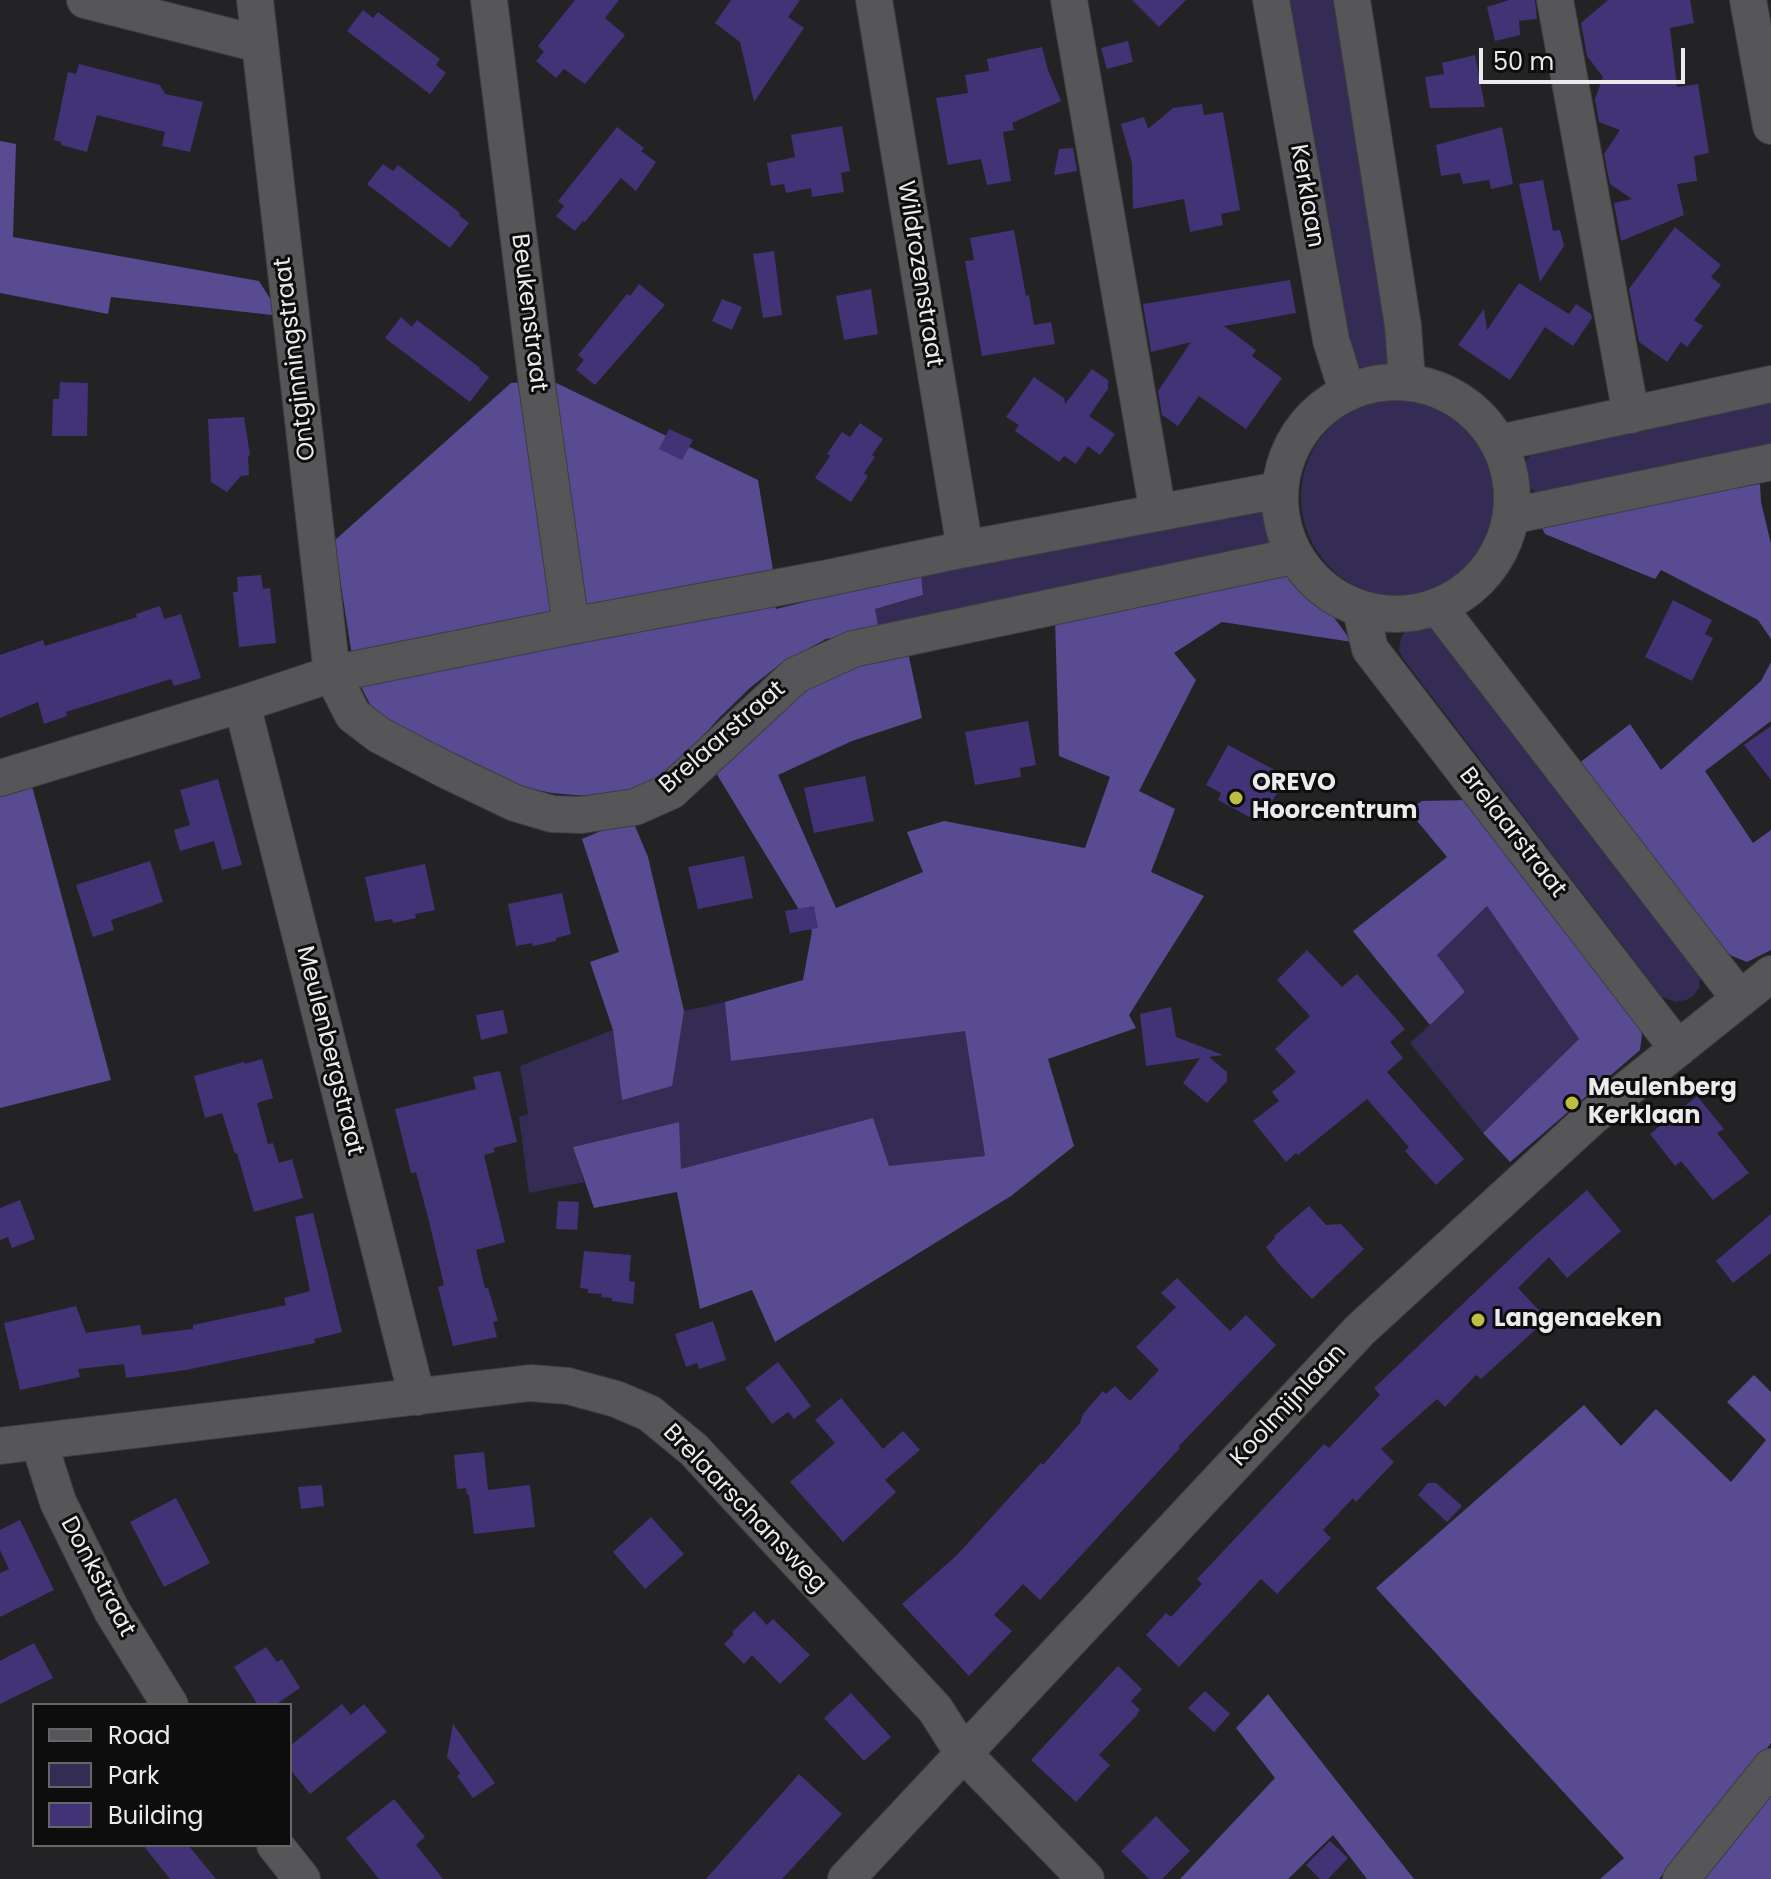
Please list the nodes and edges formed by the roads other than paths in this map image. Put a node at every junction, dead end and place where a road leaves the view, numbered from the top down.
1 (85, 0) edge
2 (255, 0) edge
3 (489, 0) edge
4 (874, 0) edge
5 (1069, 0) edge
6 (1271, 0) edge
7 (1352, 0) edge
8 (1555, 0) edge
9 (1748, 0) edge
10 (259, 44) junction
11 (1771, 126) edge
12 (1407, 380) junction
13 (1771, 384) edge
14 (1347, 391) junction
15 (1631, 415) junction
16 (1499, 443) junction
17 (1771, 462) edge
18 (1279, 490) junction
19 (1158, 513) junction
20 (1511, 516) junction
21 (965, 549) junction
22 (1294, 556) junction
23 (1438, 607) junction
24 (1361, 610) junction
25 (571, 626) junction
26 (332, 674) junction
27 (242, 704) junction
28 (0, 778) edge
29 (1771, 974) edge
30 (1740, 999) junction
31 (1678, 1049) junction
32 (417, 1397) junction
33 (39, 1442) junction
34 (0, 1446) edge
35 (169, 1703) edge
36 (963, 1753) junction
37 (1771, 1767) edge
38 (277, 1847) edge
39 (302, 1879) edge
40 (846, 1879) edge
41 (1086, 1879) edge
42 (1681, 1879) edge

1 - 10 street
2 - 10 street, Ontginningstraat
3 - 25 street, Beukenstraat
4 - 21 street, Wildrozenstraat
5 - 19 street
6 - 14 street, Kerklaan
7 - 12 street
8 - 15 street
9 - 11 street
10 - 26 street, Ontginningstraat
12 - 14 street
12 - 16 street
13 - 15 street
14 - 18 street
15 - 16 street
16 - 20 street
17 - 20 street
18 - 19 street
18 - 22 street
19 - 21 street
20 - 23 street
21 - 25 street
22 - 24 street
22 - 26 street, Brelaarstraat
23 - 24 street
23 - 30 street
24 - 31 street, Brelaarstraat
25 - 26 street
26 - 27 street
27 - 28 street
27 - 32 street, Meulenbergstraat
29 - 30 street, Koolmijnlaan
30 - 31 street, Koolmijnlaan
31 - 36 street, Koolmijnlaan
32 - 33 street, Brelaarschansweg
32 - 36 street, Brelaarschansweg
33 - 34 street, Brelaarschansweg
33 - 35 street, Donkstraat
36 - 40 street, Koolmijnlaan
36 - 41 street, Brelaarschansweg
37 - 42 street
38 - 39 street

